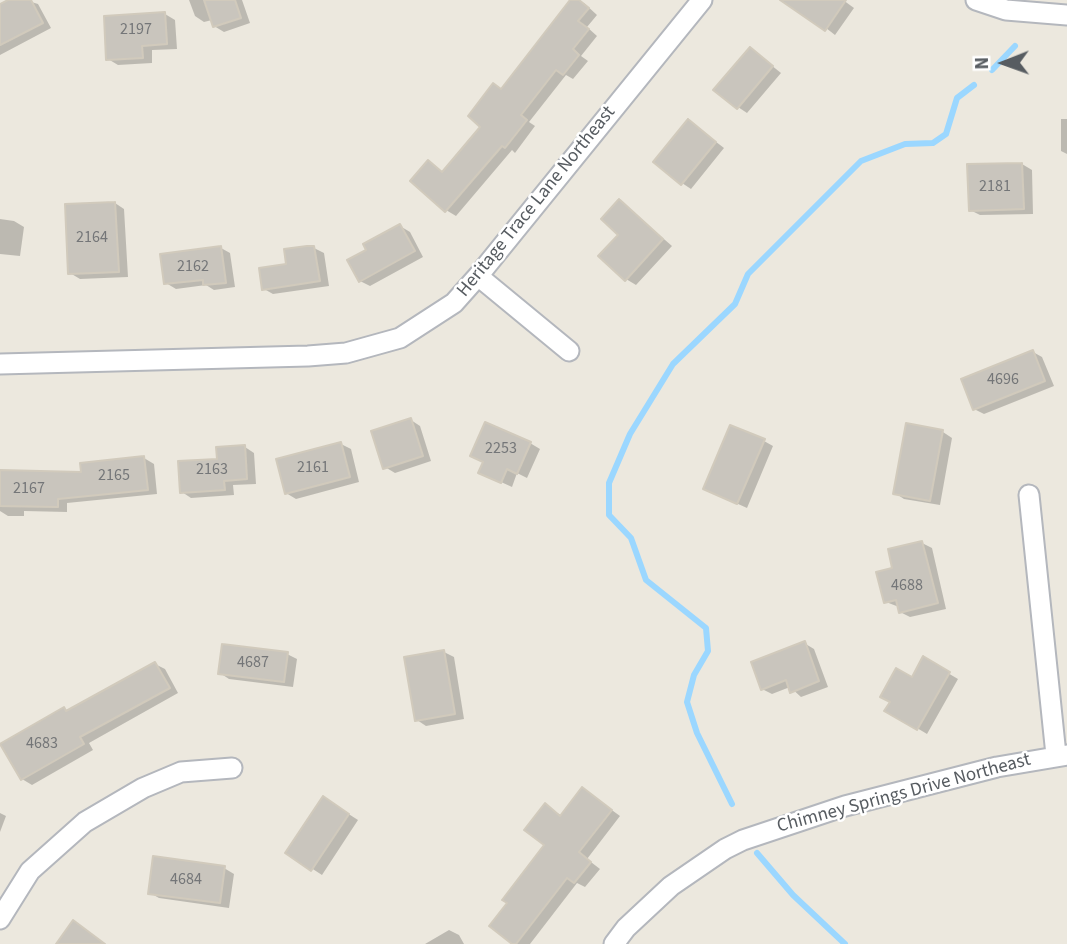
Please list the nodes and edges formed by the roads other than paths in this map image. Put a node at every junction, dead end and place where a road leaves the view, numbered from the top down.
1 (702, 0) edge
2 (976, 0) edge
3 (1067, 15) edge
4 (478, 276) junction
5 (569, 351) dead end
6 (0, 364) edge
7 (1029, 495) dead end
8 (1061, 755) edge
9 (232, 768) dead end
10 (0, 919) edge
11 (614, 944) edge

1 - 4 street, Heritage Trace Lane Northeast
2 - 3 street
4 - 5 street
4 - 6 street, Heritage Trace Lane Northeast
7 - 8 street
8 - 11 street, Chimney Springs Drive Northeast
9 - 10 street

